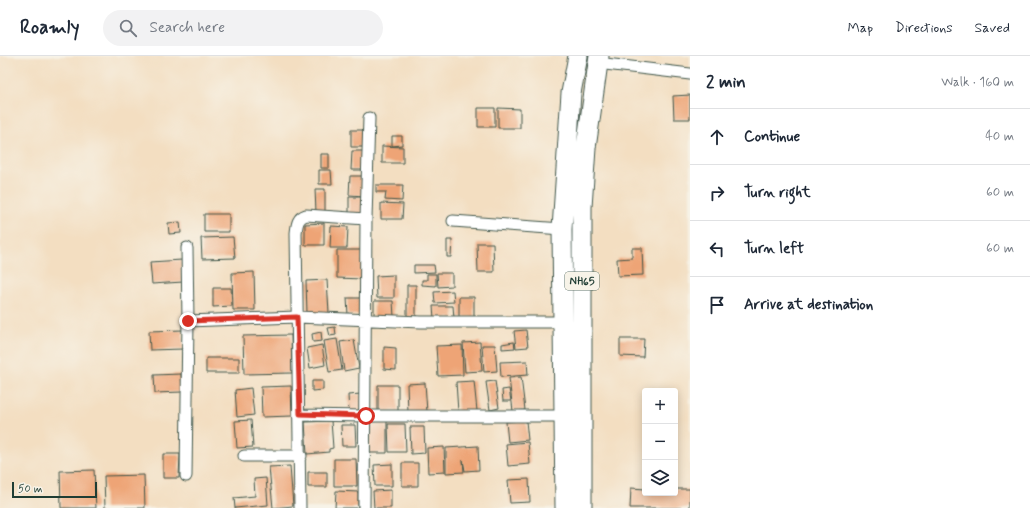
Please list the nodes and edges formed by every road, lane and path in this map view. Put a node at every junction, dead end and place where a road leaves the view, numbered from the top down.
1 (578, 56) edge
2 (598, 60) edge
3 (690, 74) edge
4 (369, 118) dead end
5 (366, 219) junction
6 (453, 221) dead end
7 (562, 228) junction
8 (187, 248) dead end
9 (297, 317) junction
10 (365, 319) junction
11 (188, 321) junction
12 (564, 322) junction
13 (300, 414) junction
14 (366, 416) junction
15 (565, 416) junction
16 (244, 456) dead end
17 (301, 456) junction
18 (186, 476) dead end
19 (300, 508) edge
20 (364, 508) edge
21 (565, 508) edge
22 (582, 508) edge

1 - 7 highway, NH65
2 - 3 street
2 - 22 highway, NH65
4 - 5 street
5 - 9 street
5 - 10 street
6 - 7 street
7 - 12 highway, NH65
8 - 11 street
9 - 10 street
9 - 11 street
9 - 13 street
10 - 12 street
10 - 14 street
11 - 18 street
12 - 15 highway, NH65
13 - 14 street
13 - 17 street
14 - 15 street
14 - 20 street
15 - 21 highway, NH65
16 - 17 street
17 - 19 street

